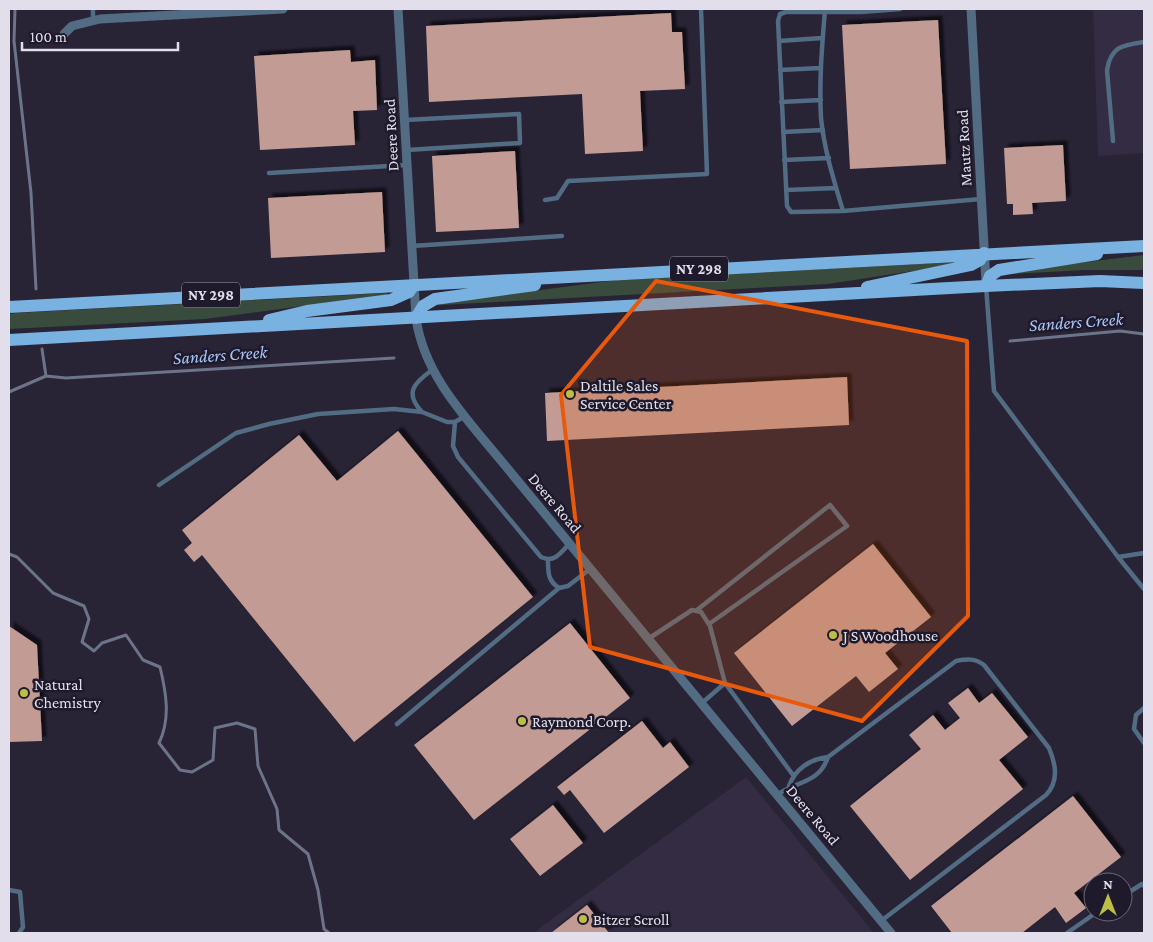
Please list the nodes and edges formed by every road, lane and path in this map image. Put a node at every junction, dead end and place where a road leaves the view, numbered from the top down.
1 (93, 9) edge
2 (283, 9) edge
3 (398, 9) edge
4 (700, 9) edge
5 (900, 9) edge
6 (971, 9) edge
7 (825, 10) edge
8 (218, 11) edge
9 (93, 20) junction
10 (64, 34) dead end
11 (822, 38) junction
12 (779, 41) junction
13 (1144, 42) edge
14 (820, 68) junction
15 (780, 70) junction
16 (821, 100) junction
17 (782, 102) junction
18 (405, 120) junction
19 (823, 130) junction
20 (783, 132) junction
21 (1113, 141) dead end
22 (407, 150) junction
23 (829, 158) junction
24 (784, 160) junction
25 (407, 165) junction
26 (269, 173) dead end
27 (836, 188) junction
28 (786, 190) junction
29 (981, 199) junction
30 (544, 200) dead end
31 (843, 211) junction
32 (562, 236) dead end
33 (412, 246) junction
34 (1144, 246) edge
35 (984, 253) junction
36 (587, 275) junction
37 (1144, 283) edge
38 (414, 285) junction
39 (986, 286) junction
40 (824, 295) junction
41 (9, 306) edge
42 (416, 318) junction
43 (235, 328) junction
44 (9, 340) edge
45 (432, 370) junction
46 (422, 412) junction
47 (465, 416) junction
48 (455, 422) junction
49 (159, 485) dead end
50 (570, 544) junction
51 (1144, 553) edge
52 (1118, 557) junction
53 (548, 560) junction
54 (590, 569) junction
55 (559, 588) junction
56 (1144, 589) edge
57 (696, 610) junction
58 (709, 624) junction
59 (648, 639) junction
60 (725, 683) junction
61 (701, 703) junction
62 (1144, 708) edge
63 (397, 724) dead end
64 (1144, 743) edge
65 (828, 757) junction
66 (793, 775) junction
67 (789, 786) junction
68 (777, 795) junction
69 (1144, 886) edge
70 (9, 890) edge
71 (1133, 890) edge
72 (881, 921) junction
73 (1084, 922) edge
74 (19, 933) edge
75 (889, 933) edge
76 (1068, 933) edge

1 - 9 lane
2 - 8 street
3 - 18 street, Deere Road
4 - 30 lane
5 - 7 lane
6 - 29 street, Mautz Road
7 - 11 lane
7 - 12 lane
8 - 9 street
9 - 10 street
11 - 12 lane
11 - 14 lane
12 - 15 lane
13 - 21 lane
14 - 15 lane
14 - 16 lane
15 - 17 lane
16 - 17 lane
16 - 19 lane
17 - 20 lane
18 - 22 street, Deere Road
18 - 22 lane
19 - 20 lane
19 - 23 lane
20 - 24 lane
22 - 25 street, Deere Road
23 - 24 lane
23 - 27 lane
24 - 28 lane
25 - 26 lane
25 - 33 street, Deere Road
27 - 28 lane
27 - 31 lane
28 - 31 lane
29 - 31 lane
29 - 35 street, Mautz Road
32 - 33 lane
33 - 38 street, Deere Road
34 - 35 main road, NY 298
34 - 39 main road
35 - 36 main road, NY 298
35 - 39 street, Mautz Road
35 - 40 main road
36 - 38 main road, NY 298
36 - 42 main road
37 - 39 main road, NY 298
38 - 41 main road, NY 298
38 - 42 street, Deere Road
38 - 43 main road
39 - 40 main road, NY 298
39 - 52 lane
40 - 42 main road, NY 298
42 - 43 main road, NY 298
42 - 45 street, Deere Road
43 - 44 main road, NY 298
45 - 46 lane
45 - 47 street, Deere Road
46 - 48 lane
46 - 49 lane
47 - 48 lane
47 - 50 street, Deere Road
48 - 53 lane
50 - 53 lane
50 - 54 street, Deere Road
51 - 52 lane
52 - 56 lane
53 - 55 lane
54 - 55 lane
54 - 59 street, Deere Road
55 - 63 lane
57 - 58 lane
57 - 58 lane
57 - 59 lane
58 - 60 lane
59 - 61 street, Deere Road
60 - 61 lane
60 - 66 lane
61 - 68 street, Deere Road
62 - 64 lane
65 - 66 lane
65 - 67 lane
65 - 72 lane
66 - 67 lane
67 - 68 lane
68 - 72 street, Deere Road
69 - 71 lane
70 - 74 lane
72 - 75 street, Deere Road
73 - 76 lane

